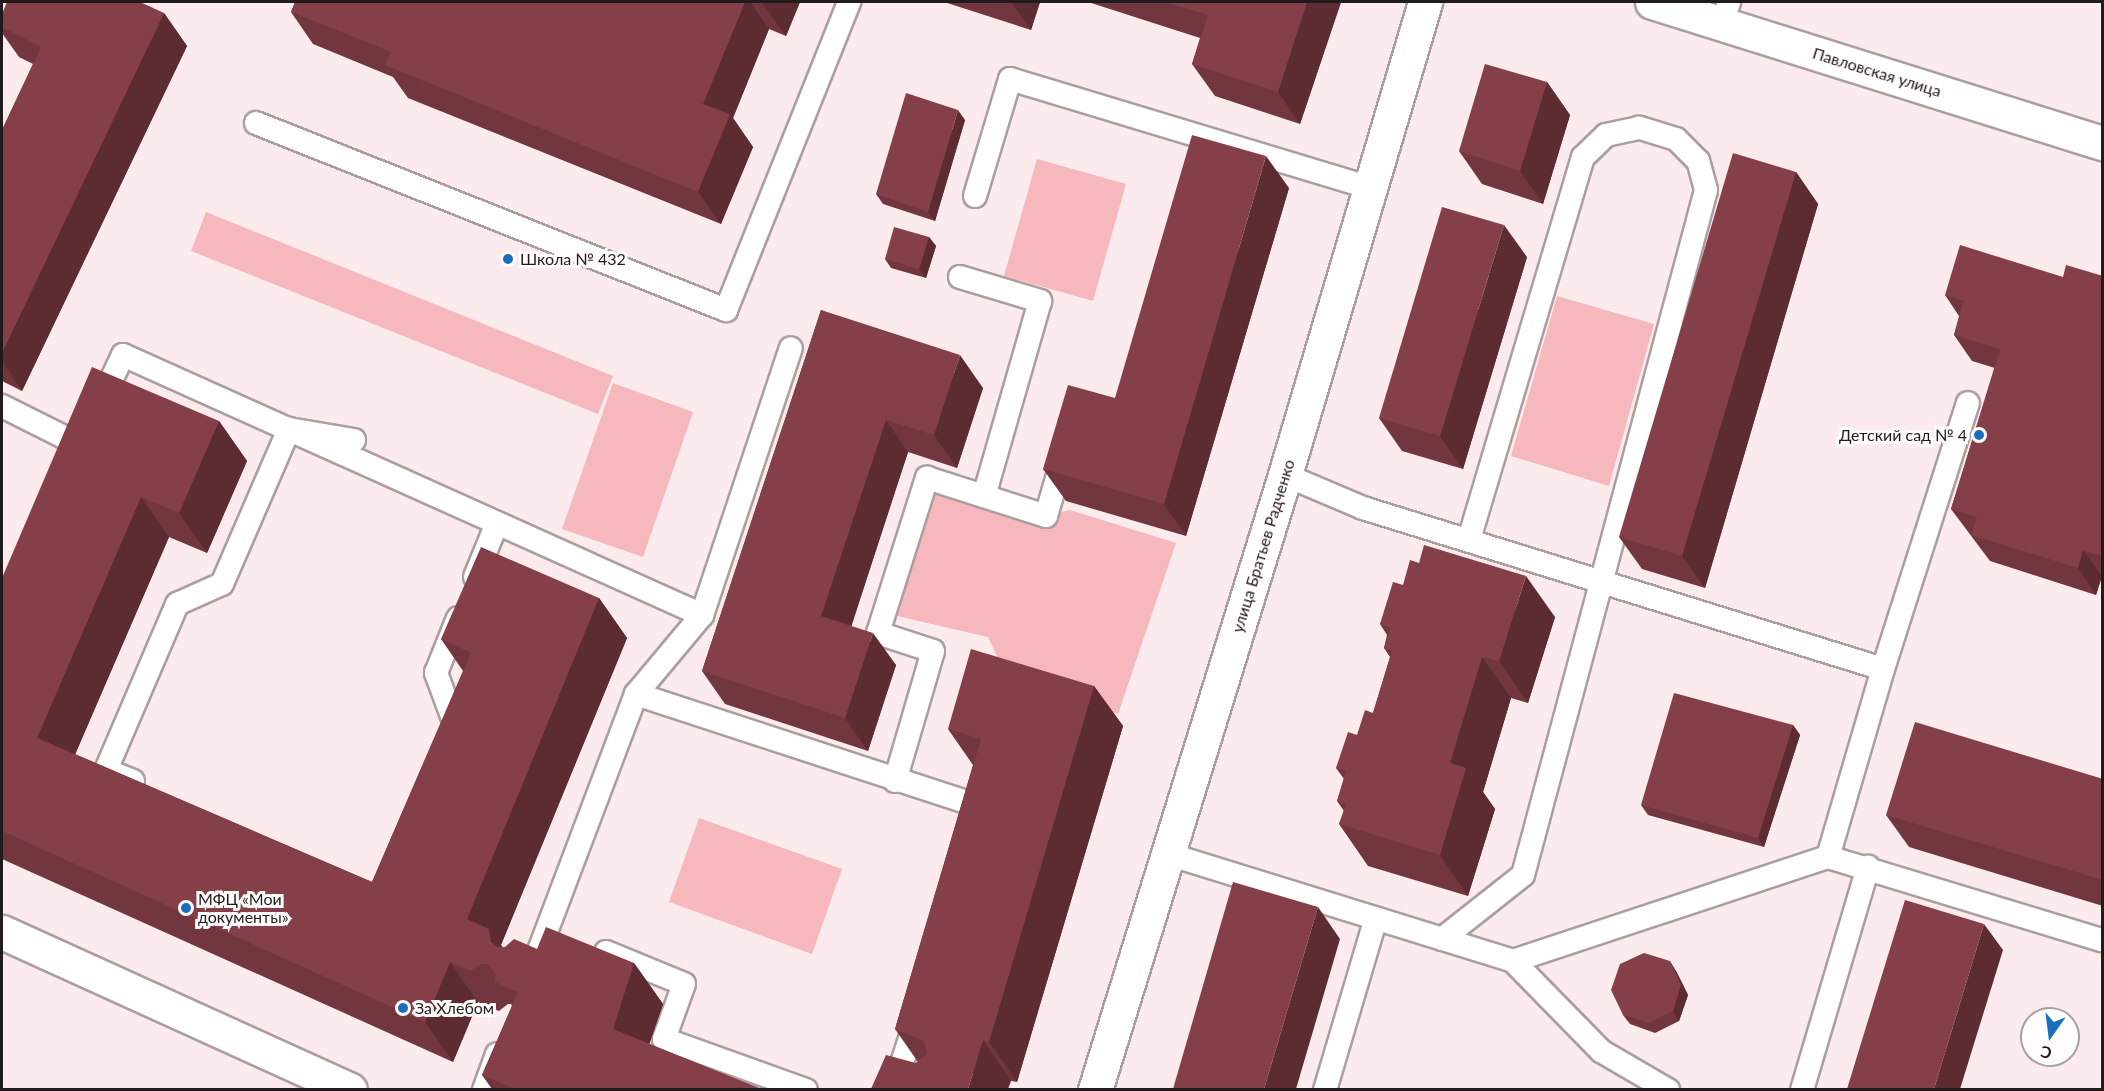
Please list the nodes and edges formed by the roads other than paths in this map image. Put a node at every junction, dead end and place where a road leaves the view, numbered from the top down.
1 (849, 2) edge
2 (1425, 2) edge
3 (1652, 2) edge
4 (1725, 13) edge
5 (256, 123) dead end
6 (2103, 143) edge
7 (1371, 188) junction
8 (975, 196) dead end
9 (960, 277) dead end
10 (791, 348) dead end
11 (1968, 403) dead end
12 (2, 406) edge
13 (289, 429) junction
14 (1071, 432) edge
15 (354, 440) dead end
16 (80, 445) junction
17 (70, 467) edge
18 (1285, 475) junction
19 (984, 496) junction
20 (497, 523) junction
21 (1469, 540) junction
22 (1604, 580) junction
23 (702, 615) junction
24 (1883, 669) junction
25 (636, 694) junction
26 (445, 750) edge
27 (895, 781) junction
28 (149, 788) edge
29 (973, 841) edge
30 (1168, 855) junction
31 (1828, 856) junction
32 (1868, 867) junction
33 (1376, 918) junction
34 (549, 928) junction
35 (2, 932) edge
36 (1442, 939) junction
37 (2103, 940) edge
38 (1513, 961) junction
39 (530, 974) edge
40 (923, 997) edge
41 (503, 1037) edge
42 (896, 1082) edge
43 (920, 1082) edge
44 (350, 1089) edge
45 (484, 1089) edge
46 (806, 1089) edge
47 (1095, 1089) edge
48 (1325, 1089) edge
49 (1668, 1089) edge
50 (1802, 1089) edge

1 - 5 lane
2 - 7 street, улица Братьев Радченко
3 - 4 street, Павловская улица
4 - 6 street, Павловская улица
7 - 8 lane
7 - 18 street, улица Братьев Радченко
9 - 19 lane
10 - 23 lane
11 - 24 lane
12 - 16 lane
13 - 15 lane
13 - 16 lane
13 - 20 lane
13 - 28 lane
14 - 19 lane
16 - 17 lane
18 - 21 lane
18 - 30 street, улица Братьев Радченко
19 - 27 lane
20 - 23 lane
20 - 26 lane
21 - 22 lane
21 - 22 lane
22 - 24 lane
22 - 36 lane
23 - 25 lane
24 - 31 lane
25 - 27 lane
25 - 34 lane
27 - 29 lane
30 - 33 lane
30 - 47 street, улица Братьев Радченко
31 - 32 lane
31 - 38 lane
32 - 37 lane
32 - 50 lane
33 - 36 lane
33 - 48 lane
34 - 39 lane
34 - 46 lane
35 - 44 street
36 - 38 lane
38 - 49 lane
40 - 42 lane
41 - 45 lane
42 - 43 lane

